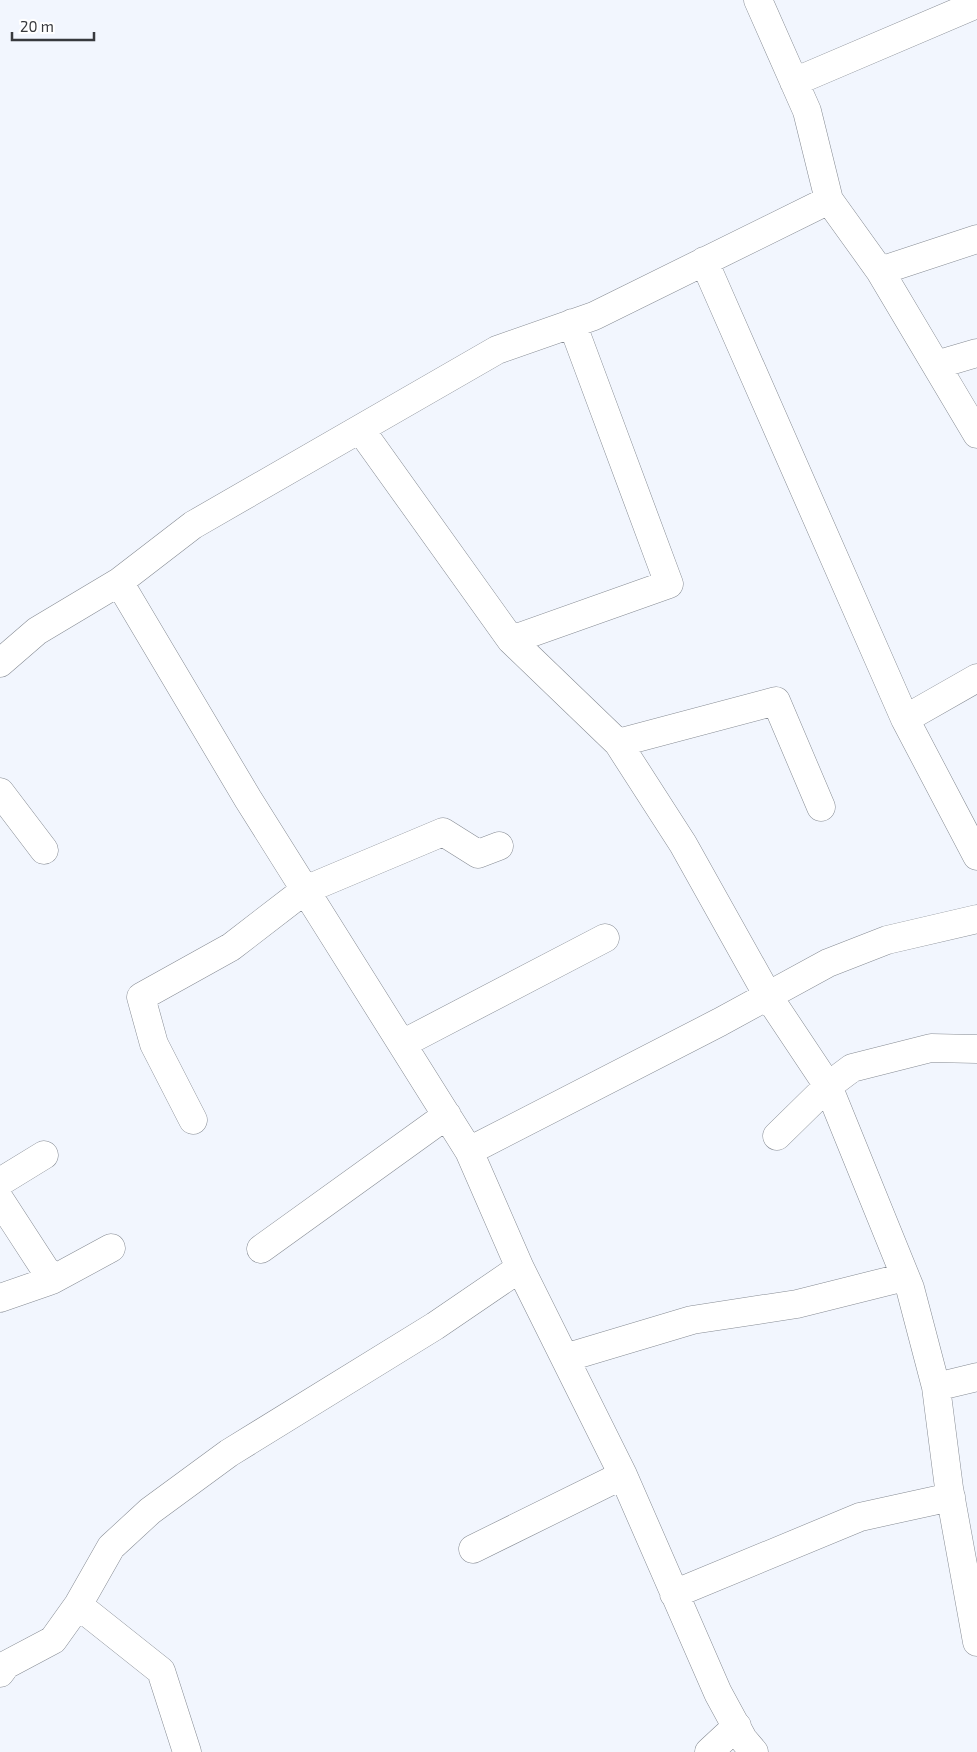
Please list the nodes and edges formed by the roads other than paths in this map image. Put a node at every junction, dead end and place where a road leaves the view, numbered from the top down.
1 (758, 0) edge
2 (977, 4) edge
3 (794, 82) junction
4 (829, 200) junction
5 (977, 239) edge
6 (704, 261) junction
7 (880, 271) junction
8 (572, 323) junction
9 (977, 353) edge
10 (936, 365) junction
11 (360, 429) junction
12 (977, 434) edge
13 (119, 582) junction
14 (511, 640) junction
15 (0, 663) edge
16 (977, 678) edge
17 (905, 719) junction
18 (618, 744) junction
19 (0, 792) edge
20 (821, 807) dead end
21 (500, 846) dead end
22 (44, 850) dead end
23 (977, 856) edge
24 (305, 890) junction
25 (977, 919) edge
26 (605, 938) dead end
27 (768, 996) junction
28 (402, 1044) junction
29 (977, 1049) edge
30 (828, 1086) junction
31 (447, 1115) junction
32 (193, 1120) dead end
33 (777, 1136) dead end
34 (469, 1151) junction
35 (44, 1155) dead end
36 (0, 1182) edge
37 (0, 1200) edge
38 (111, 1248) dead end
39 (261, 1249) dead end
40 (520, 1268) junction
41 (905, 1277) junction
42 (52, 1280) junction
43 (0, 1298) edge
44 (565, 1358) junction
45 (977, 1376) edge
46 (936, 1388) junction
47 (622, 1476) junction
48 (951, 1498) junction
49 (473, 1549) dead end
50 (971, 1571) edge
51 (674, 1594) junction
52 (78, 1605) junction
53 (977, 1642) edge
54 (2, 1663) edge
55 (737, 1726) junction
56 (187, 1752) edge
57 (709, 1752) edge
58 (754, 1752) edge

1 - 3 street
2 - 3 street
3 - 4 street
4 - 6 street
4 - 7 street
5 - 7 street
6 - 8 street
6 - 17 street
7 - 10 street
8 - 11 street
8 - 14 street
9 - 10 street
10 - 12 street
11 - 13 street
11 - 14 street
13 - 15 street
13 - 24 street
14 - 18 street
16 - 17 street
17 - 23 street
18 - 20 street
18 - 27 street
19 - 22 street
21 - 24 street
24 - 28 street
24 - 32 street
25 - 27 street
26 - 28 street
27 - 30 street
27 - 34 street
28 - 31 street
29 - 30 street
30 - 33 street
30 - 41 street
31 - 34 street
31 - 39 street
34 - 40 street
35 - 36 street
37 - 42 street
38 - 42 street
40 - 44 street
40 - 52 street
41 - 44 street
41 - 46 street
42 - 43 street
44 - 47 street
45 - 46 street
46 - 48 street
47 - 49 street
47 - 51 street
48 - 50 street
48 - 51 street
50 - 53 street
51 - 55 street
52 - 54 street
52 - 56 street
55 - 57 street
55 - 58 street

